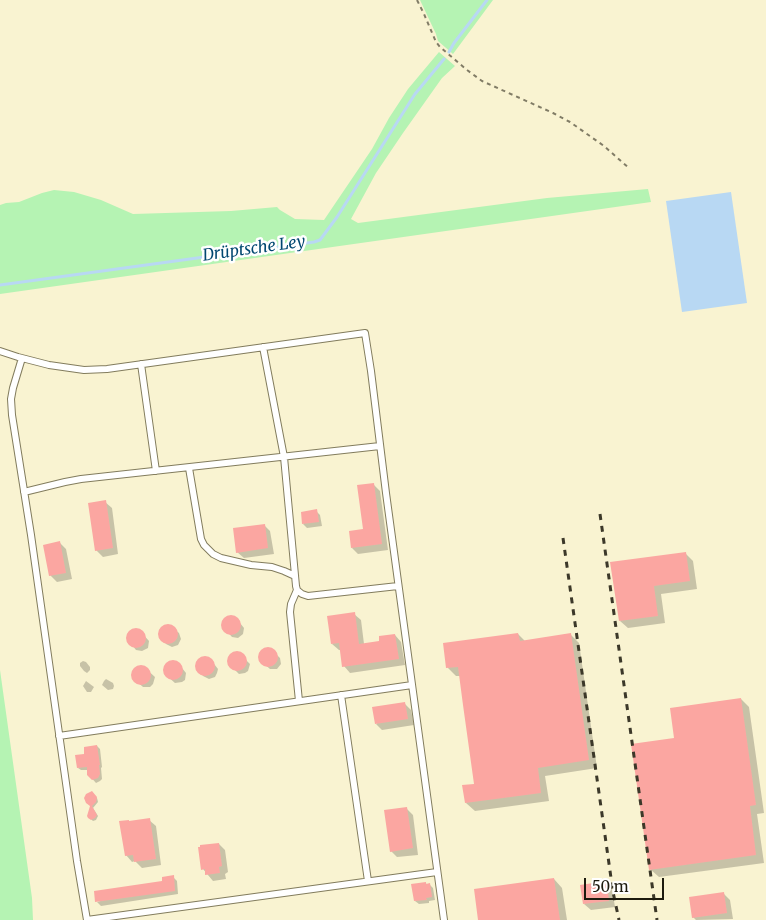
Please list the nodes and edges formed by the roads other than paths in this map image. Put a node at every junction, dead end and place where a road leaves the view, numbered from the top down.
1 (263, 347) junction
2 (0, 351) edge
3 (22, 358) junction
4 (141, 364) junction
5 (380, 446) junction
6 (284, 457) junction
7 (189, 468) junction
8 (156, 471) junction
9 (24, 492) junction
10 (295, 576) junction
11 (398, 586) junction
12 (297, 590) junction
13 (412, 685) junction
14 (341, 695) junction
15 (300, 701) junction
16 (59, 736) junction
17 (437, 872) junction
18 (368, 881) junction
19 (87, 920) edge
20 (444, 920) edge

1 - 4 lane
1 - 5 lane
1 - 6 lane
2 - 3 lane
3 - 4 lane
3 - 9 lane
4 - 8 lane
5 - 6 lane
5 - 11 lane
6 - 7 lane
6 - 10 lane
7 - 8 lane
7 - 10 lane
8 - 9 lane
9 - 16 lane
10 - 12 lane
11 - 12 lane
11 - 13 lane
12 - 15 lane
13 - 14 lane
13 - 17 lane
14 - 15 lane
14 - 18 lane
15 - 16 lane
16 - 19 lane
17 - 18 lane
17 - 20 lane
18 - 19 lane

